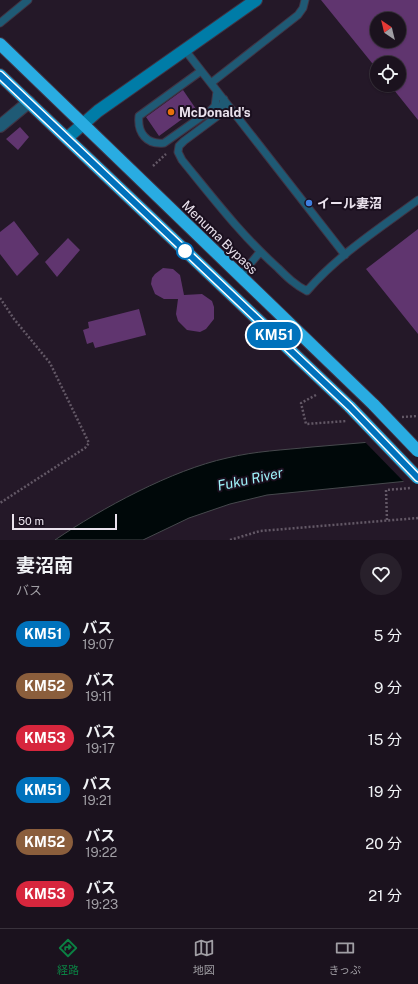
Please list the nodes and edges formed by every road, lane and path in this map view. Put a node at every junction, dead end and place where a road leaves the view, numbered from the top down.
1 (28, 0) edge
2 (256, 0) edge
3 (305, 0) edge
4 (0, 23) edge
5 (0, 44) edge
6 (185, 50) junction
7 (201, 71) junction
8 (0, 75) edge
9 (211, 83) junction
10 (217, 91) junction
11 (224, 99) junction
12 (29, 102) junction
13 (84, 123) junction
14 (0, 126) edge
15 (67, 138) junction
16 (170, 151) dead end
17 (153, 166) dead end
18 (418, 200) edge
19 (260, 252) junction
20 (345, 255) junction
21 (240, 276) junction
22 (0, 298) edge
23 (418, 451) edge
24 (418, 478) edge
25 (418, 488) edge
26 (0, 503) edge
27 (418, 518) edge
28 (387, 520) junction
29 (230, 540) edge

1 - 4 lane
2 - 6 street
3 - 9 lane
5 - 13 highway, Menuma Bypass
6 - 7 lane
6 - 13 street
7 - 9 lane
7 - 10 lane
8 - 12 highway
9 - 10 lane
10 - 11 lane
11 - 19 lane
11 - 20 lane
12 - 14 street
12 - 15 highway
13 - 15 street
13 - 21 highway, Menuma Bypass
15 - 24 highway, bridge
16 - 17 path
18 - 20 lane
19 - 20 lane
19 - 21 lane
21 - 23 highway, Menuma Bypass, bridge
22 - 26 path
25 - 28 path
27 - 28 path
28 - 29 path

